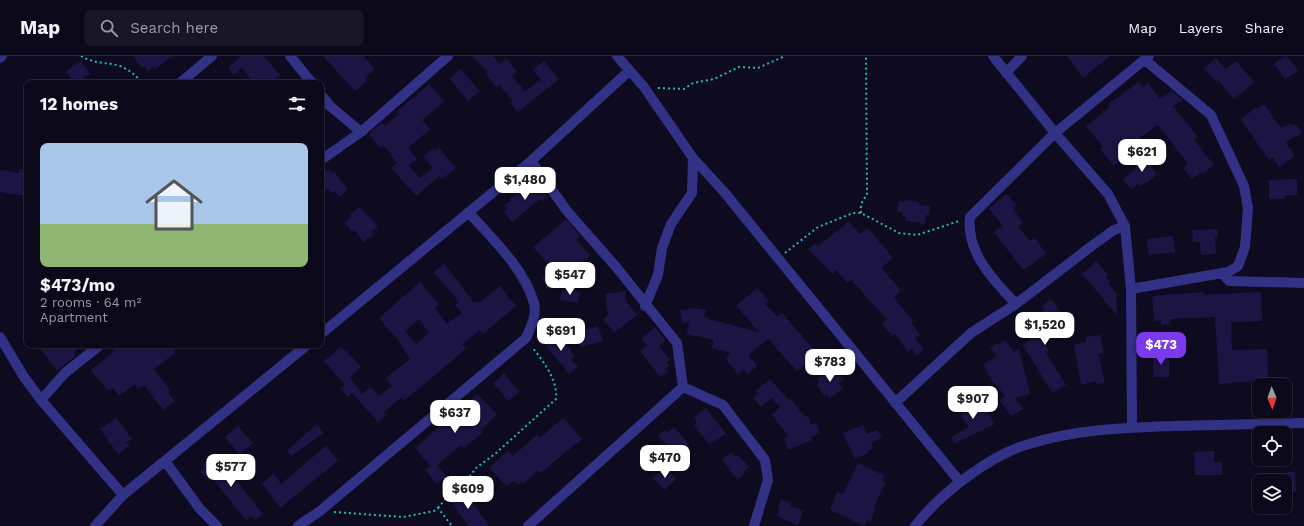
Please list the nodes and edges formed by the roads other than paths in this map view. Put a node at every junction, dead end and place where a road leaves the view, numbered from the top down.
1 (2, 56) edge
2 (212, 56) edge
3 (290, 56) edge
4 (448, 56) edge
5 (617, 56) edge
6 (992, 56) edge
7 (1022, 56) edge
8 (0, 58) edge
9 (1147, 58) edge
10 (629, 71) junction
11 (1006, 73) junction
12 (184, 80) edge
13 (310, 80) edge
14 (324, 98) edge
15 (362, 132) junction
16 (1055, 133) junction
17 (324, 158) edge
18 (693, 158) junction
19 (531, 162) junction
20 (469, 213) junction
21 (1125, 226) junction
22 (1222, 273) junction
23 (1304, 283) edge
24 (1131, 289) junction
25 (1016, 304) junction
26 (645, 306) junction
27 (324, 332) edge
28 (0, 337) edge
29 (96, 348) edge
30 (303, 348) edge
31 (683, 387) junction
32 (41, 400) junction
33 (895, 403) junction
34 (1304, 423) edge
35 (1132, 428) junction
36 (165, 461) junction
37 (960, 482) junction
38 (124, 495) junction
39 (94, 526) edge
40 (217, 526) edge
41 (298, 526) edge
42 (528, 526) edge
43 (754, 526) edge
44 (915, 526) edge

1 - 8 street
2 - 12 street
3 - 13 street
4 - 15 street
5 - 10 street
6 - 11 street
7 - 11 street
9 - 16 street
9 - 22 street
10 - 18 street
10 - 19 street
11 - 16 street
14 - 15 street
15 - 17 street
16 - 21 street
16 - 25 street
18 - 26 street
18 - 33 street
19 - 20 street
19 - 26 street
20 - 27 street
20 - 41 street
21 - 24 street
21 - 25 street
22 - 23 street
22 - 24 street
24 - 35 street
25 - 33 street
26 - 31 street
28 - 32 street
29 - 32 street
30 - 36 street
31 - 42 street
31 - 43 street
32 - 38 street
33 - 37 street
34 - 35 street
35 - 37 street
36 - 38 street
36 - 40 street
37 - 44 street
38 - 39 street

